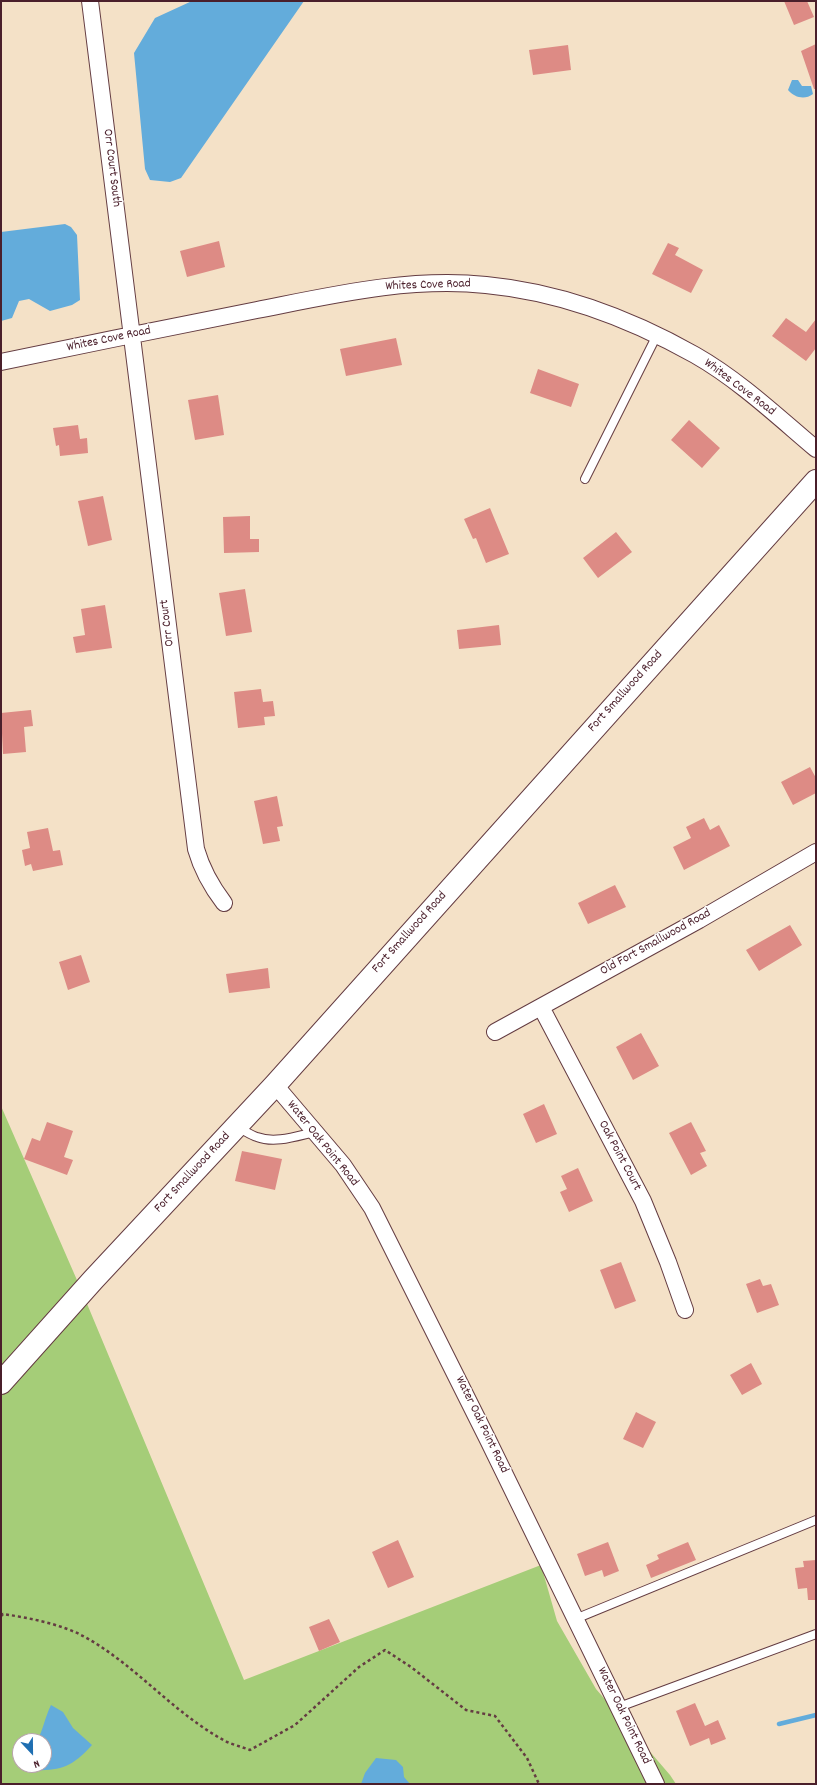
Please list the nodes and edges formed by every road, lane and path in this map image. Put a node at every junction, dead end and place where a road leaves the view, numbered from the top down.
1 (90, 1) edge
2 (131, 335) junction
3 (657, 335) junction
4 (1, 362) edge
5 (816, 449) edge
6 (585, 479) dead end
7 (816, 481) edge
8 (816, 852) edge
9 (224, 903) dead end
10 (541, 1007) junction
11 (495, 1032) dead end
12 (275, 1085) junction
13 (236, 1126) junction
14 (315, 1132) junction
15 (684, 1310) dead end
16 (1, 1383) edge
17 (816, 1520) edge
18 (1, 1616) edge
19 (575, 1619) junction
20 (816, 1634) edge
21 (619, 1707) junction
22 (539, 1784) edge
23 (656, 1784) edge

1 - 2 street, Orr Court South
2 - 3 street, Whites Cove Road
2 - 4 street, Whites Cove Road
2 - 9 street, Orr Court
3 - 5 street, Whites Cove Road
3 - 6 lane
7 - 12 main road, Fort Smallwood Road
8 - 10 street, Old Fort Smallwood Road
10 - 11 street, Old Fort Smallwood Road
10 - 15 street, Oak Point Court
12 - 13 main road, Fort Smallwood Road
12 - 14 street, Water Oak Point Road
13 - 14 lane
13 - 16 main road, Fort Smallwood Road
14 - 19 street, Water Oak Point Road
17 - 19 lane
18 - 22 path
19 - 21 street, Water Oak Point Road
20 - 21 lane
21 - 23 street, Water Oak Point Road

